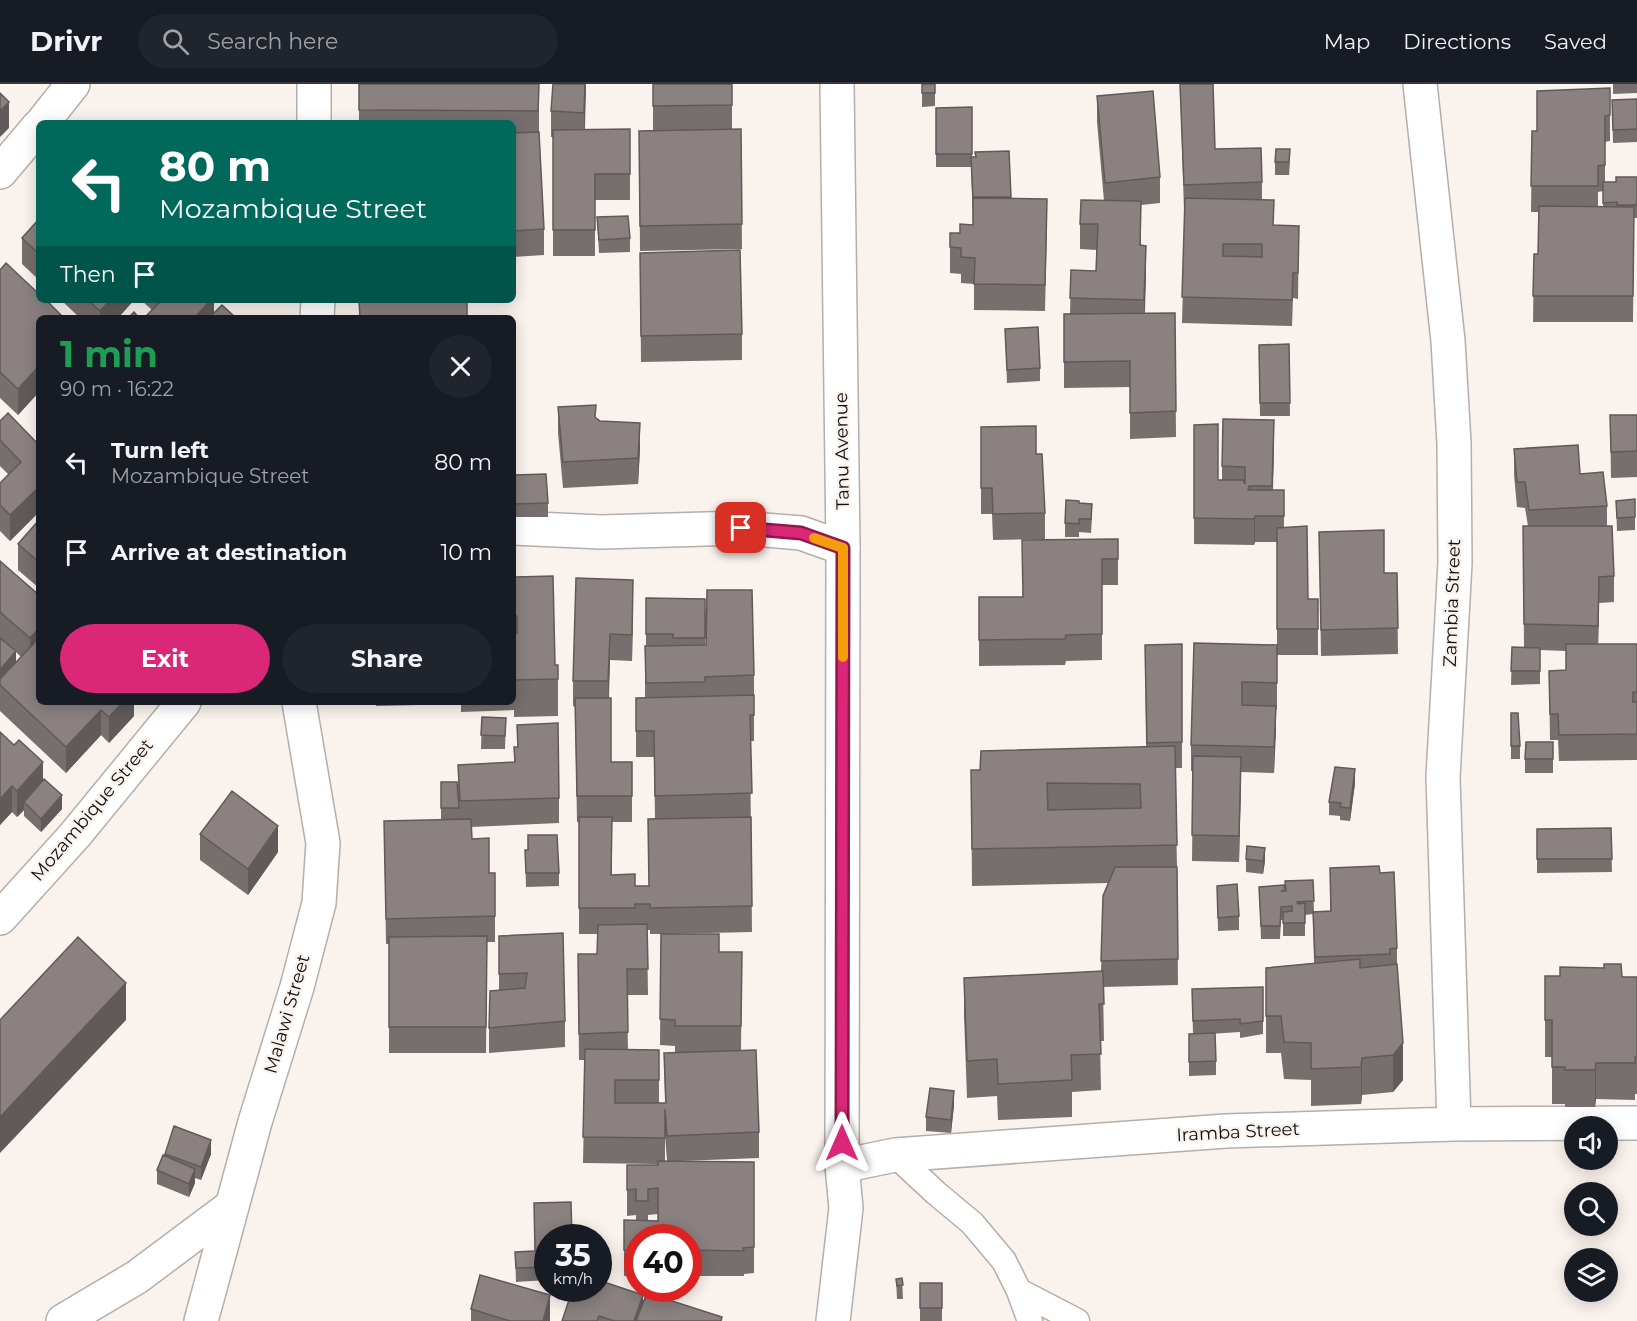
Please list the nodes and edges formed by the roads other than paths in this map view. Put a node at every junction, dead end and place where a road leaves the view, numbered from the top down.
1 (73, 84) edge
2 (314, 84) edge
3 (837, 84) edge
4 (1420, 84) edge
5 (44, 120) edge
6 (314, 120) edge
7 (36, 130) edge
8 (0, 172) edge
9 (516, 528) edge
10 (843, 548) junction
11 (182, 705) edge
12 (300, 705) edge
13 (0, 918) edge
14 (1637, 1123) edge
15 (1454, 1124) junction
16 (895, 1155) junction
17 (842, 1166) junction
18 (232, 1206) junction
19 (1019, 1290) junction
20 (63, 1321) edge
21 (201, 1321) edge
22 (832, 1321) edge
23 (1030, 1321) edge
24 (1077, 1321) edge

1 - 5 street
2 - 6 street
3 - 10 street, Tanu Avenue
4 - 15 street, Zambia Street
7 - 8 street
9 - 10 street
10 - 17 street, Tanu Avenue
11 - 13 street, Mozambique Street
12 - 18 street, Malawi Street
14 - 15 street, Iramba Street
15 - 16 street, Iramba Street
16 - 17 street, Iramba Street
16 - 19 lane
17 - 22 street, Tanu Avenue
18 - 20 street
18 - 21 street, Malawi Street
19 - 23 lane
19 - 24 lane

